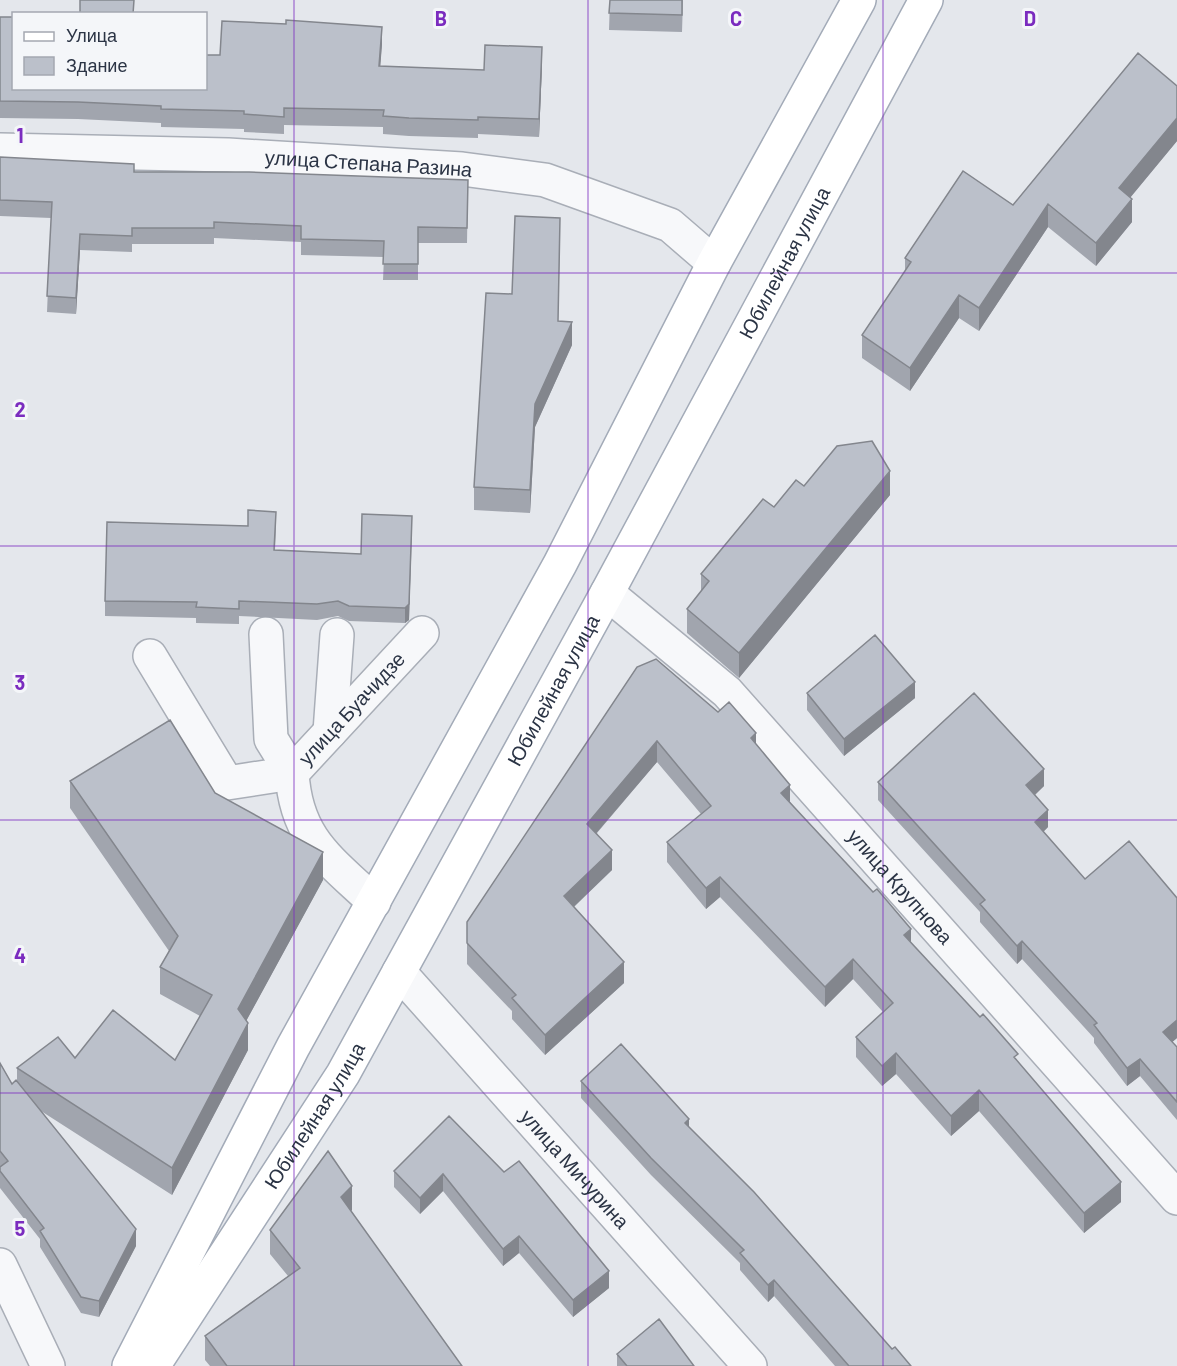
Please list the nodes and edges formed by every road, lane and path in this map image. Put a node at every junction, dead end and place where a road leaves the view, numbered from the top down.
1 (859, 0) edge
2 (926, 0) edge
3 (0, 150) edge
4 (714, 263) junction
5 (607, 593) junction
6 (422, 633) dead end
7 (266, 634) dead end
8 (337, 635) dead end
9 (150, 656) dead end
10 (330, 732) junction
11 (292, 773) junction
12 (374, 902) junction
13 (399, 972) junction
14 (1177, 1198) edge
15 (0, 1265) edge
16 (48, 1366) edge
17 (129, 1366) edge
18 (153, 1366) edge
19 (750, 1366) edge

1 - 4 main road
2 - 5 main road, Юбилейная улица
3 - 4 street, улица Степана Разина
4 - 12 main road
5 - 13 main road, Юбилейная улица
5 - 14 street, улица Крупнова
6 - 10 street, улица Буачидзе
7 - 11 street
8 - 10 street
9 - 11 street
10 - 11 street, улица Буачидзе
11 - 12 street, улица Буачидзе
12 - 17 main road
13 - 18 main road, Юбилейная улица
13 - 19 street, улица Мичурина
15 - 16 street

